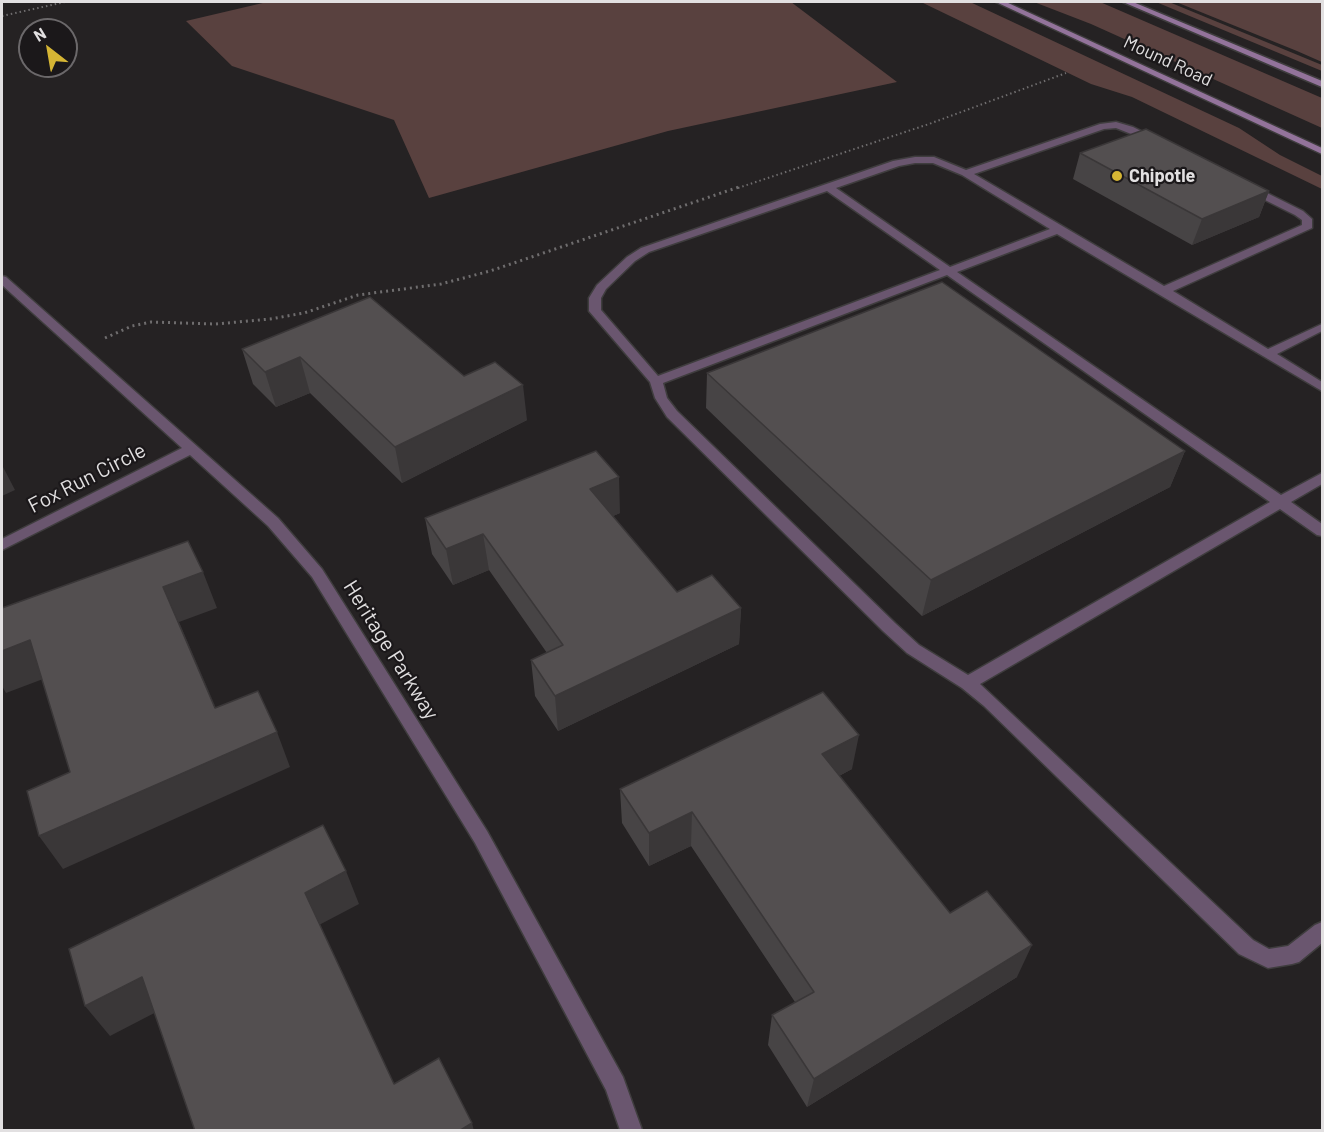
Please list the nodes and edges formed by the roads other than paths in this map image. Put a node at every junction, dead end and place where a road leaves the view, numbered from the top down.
1 (999, 2) edge
2 (1127, 2) edge
3 (1323, 84) edge
4 (1162, 144) edge
5 (1323, 151) edge
6 (966, 173) junction
7 (1236, 181) edge
8 (828, 187) junction
9 (1058, 230) junction
10 (950, 272) junction
11 (2, 279) edge
12 (1164, 291) junction
13 (1323, 327) edge
14 (1269, 354) junction
15 (656, 381) junction
16 (1323, 387) edge
17 (191, 449) junction
18 (1323, 478) edge
19 (1281, 501) junction
20 (1323, 531) edge
21 (2, 545) edge
22 (968, 682) junction
23 (1323, 932) edge
24 (631, 1131) edge

1 - 5 main road, Mound Road
2 - 3 main road, Mound Road
4 - 6 street
6 - 8 street
6 - 9 street
7 - 12 street
8 - 10 street
8 - 15 street
9 - 10 street
9 - 12 street
10 - 15 street
10 - 19 street
11 - 17 street, Heritage Parkway
12 - 14 street
13 - 14 street
14 - 16 street
15 - 22 street
17 - 21 street, Fox Run Circle
17 - 24 street, Heritage Parkway
18 - 19 street
19 - 20 street
19 - 22 street
22 - 23 street

